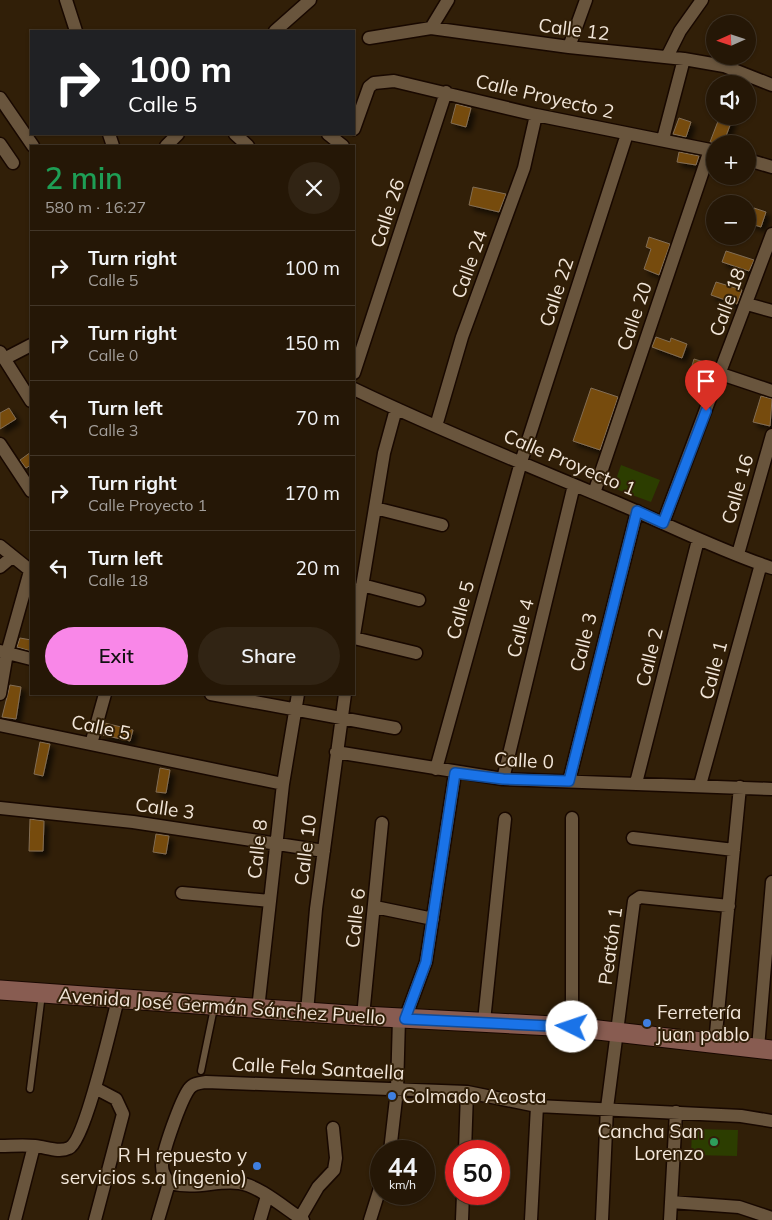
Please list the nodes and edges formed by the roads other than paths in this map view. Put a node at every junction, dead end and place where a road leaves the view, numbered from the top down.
1 (66, 0) edge
2 (310, 0) edge
3 (448, 0) edge
4 (586, 0) edge
5 (702, 0) edge
6 (431, 28) junction
7 (76, 30) edge
8 (276, 30) edge
9 (369, 38) dead end
10 (569, 47) junction
11 (667, 58) junction
12 (684, 58) junction
13 (772, 85) edge
14 (446, 92) junction
15 (0, 98) edge
16 (536, 115) junction
17 (355, 126) edge
18 (627, 134) junction
19 (177, 135) edge
20 (236, 135) edge
21 (329, 135) edge
22 (663, 139) junction
23 (0, 144) edge
24 (32, 145) edge
25 (167, 145) edge
26 (247, 145) edge
27 (342, 145) edge
28 (706, 149) edge
29 (756, 162) edge
30 (13, 163) dead end
31 (772, 167) edge
32 (706, 171) edge
33 (772, 234) edge
34 (747, 304) junction
35 (772, 311) edge
36 (30, 345) edge
37 (2, 355) edge
38 (355, 370) edge
39 (721, 374) junction
40 (355, 389) edge
41 (772, 391) edge
42 (30, 399) edge
43 (396, 409) junction
44 (436, 426) junction
45 (772, 435) edge
46 (0, 444) edge
47 (521, 462) junction
48 (574, 485) junction
49 (30, 489) edge
50 (594, 493) junction
51 (375, 508) junction
52 (637, 511) junction
53 (663, 523) junction
54 (442, 525) dead end
55 (698, 540) junction
56 (0, 546) edge
57 (738, 554) junction
58 (12, 557) junction
59 (767, 566) edge
60 (0, 567) edge
61 (30, 570) edge
62 (30, 574) edge
63 (362, 585) junction
64 (420, 600) dead end
65 (355, 630) edge
66 (355, 637) edge
67 (4, 652) edge
68 (416, 653) dead end
69 (30, 659) edge
70 (0, 694) edge
71 (105, 695) edge
72 (217, 695) edge
73 (298, 695) edge
74 (345, 695) edge
75 (296, 708) junction
76 (342, 716) junction
77 (0, 725) edge
78 (395, 728) dead end
79 (91, 744) junction
80 (336, 752) junction
81 (436, 769) junction
82 (455, 773) junction
83 (503, 779) junction
84 (569, 781) junction
85 (636, 783) junction
86 (283, 784) junction
87 (700, 785) junction
88 (740, 787) junction
89 (772, 789) edge
90 (0, 808) edge
91 (572, 818) dead end
92 (505, 819) dead end
93 (382, 823) dead end
94 (633, 838) dead end
95 (276, 843) junction
96 (734, 850) junction
97 (324, 851) junction
98 (772, 882) edge
99 (182, 893) dead end
100 (270, 901) junction
101 (729, 906) junction
102 (375, 907) junction
103 (432, 919) junction
104 (0, 990) edge
105 (42, 993) junction
106 (118, 999) junction
107 (214, 1006) junction
108 (258, 1009) junction
109 (307, 1012) junction
110 (363, 1016) junction
111 (402, 1019) junction
112 (484, 1021) junction
113 (572, 1027) junction
114 (617, 1032) junction
115 (715, 1043) junction
116 (765, 1049) edge
117 (201, 1071) dead end
118 (94, 1088) junction
119 (30, 1089) dead end
120 (397, 1090) junction
121 (467, 1092) junction
122 (537, 1106) junction
123 (607, 1108) junction
124 (676, 1112) junction
125 (772, 1121) edge
126 (333, 1128) dead end
127 (391, 1140) edge
128 (465, 1140) edge
129 (0, 1146) edge
130 (34, 1146) junction
131 (169, 1183) junction
132 (267, 1196) junction
133 (671, 1202) junction
134 (375, 1205) edge
135 (463, 1205) edge
136 (772, 1218) edge
137 (302, 1219) edge
138 (16, 1220) edge
139 (95, 1220) edge
140 (158, 1220) edge
141 (260, 1220) edge
142 (370, 1220) edge
143 (462, 1220) edge
144 (531, 1220) edge
145 (602, 1220) edge
146 (670, 1220) edge

1 - 7 street
2 - 8 street
3 - 6 street
4 - 10 street
5 - 11 street
6 - 9 street, Calle 12
6 - 10 street, Calle 12
10 - 11 street, Calle 12
11 - 12 street, Calle 12
12 - 13 street, Calle 12
12 - 22 street
14 - 16 street, Calle Proyecto 2
14 - 17 street, Calle Proyecto 2
14 - 38 street, Calle 26
15 - 24 street
16 - 18 street, Calle Proyecto 2
16 - 44 street, Calle 24
18 - 22 street, Calle Proyecto 2
18 - 47 street, Calle 22
19 - 25 street
20 - 26 street
21 - 27 street
22 - 28 street, Calle Proyecto 2
23 - 30 street
29 - 31 street
32 - 50 street, Calle 20
33 - 34 street, Calle 18
34 - 35 street
34 - 39 street, Calle 18
36 - 37 street
37 - 42 street
39 - 41 street
39 - 53 street, Calle 18
40 - 43 street, Calle Proyecto 1
43 - 44 street, Calle Proyecto 1
43 - 51 street
44 - 47 street, Calle Proyecto 1
45 - 57 street, Calle 16
46 - 49 street
47 - 48 street, Calle Proyecto 1
47 - 81 street, Calle 5
48 - 50 street, Calle Proyecto 1
48 - 83 street, Calle 4
50 - 52 street, Calle Proyecto 1
51 - 54 street
51 - 63 street
52 - 53 street, Calle Proyecto 1
52 - 84 street, Calle 3
53 - 55 street, Calle Proyecto 1
55 - 57 street, Calle Proyecto 1
55 - 85 street, Calle 2
56 - 58 street
57 - 59 street, Calle Proyecto 1
58 - 60 street
58 - 61 street
59 - 87 street, Calle 1
62 - 67 street
63 - 64 street
63 - 65 street
66 - 68 street
67 - 69 street
67 - 70 street
71 - 79 street
72 - 75 street
73 - 75 street, Calle 8
74 - 76 street, Calle 10
75 - 76 street
75 - 86 street, Calle 8
76 - 78 street
76 - 80 street, Calle 10
77 - 79 street, Calle 5
79 - 86 street, Calle 5
80 - 81 street, Calle 0
80 - 97 street, Calle 10
81 - 82 street, Calle 0
82 - 83 street, Calle 0
82 - 103 street
83 - 84 street, Calle 0
84 - 85 street, Calle 0
85 - 87 street, Calle 0
86 - 95 street, Calle 8
87 - 88 street, Calle 0
88 - 89 street, Calle 0
88 - 96 street
90 - 95 street, Calle 3
91 - 113 street
92 - 112 street
93 - 102 street, Calle 6
94 - 96 street
95 - 97 street, Calle 3
95 - 100 street, Calle 8
96 - 101 street
97 - 109 street, Calle 10
98 - 116 street
99 - 100 street
100 - 108 street, Calle 8
101 - 114 street, Peatón 1
101 - 115 street
102 - 103 street
102 - 110 street, Calle 6
103 - 111 street
104 - 105 main road, Avenida José Germán Sánchez Puello
105 - 106 main road, Avenida José Germán Sánchez Puello
105 - 119 lane
106 - 107 main road, Avenida José Germán Sánchez Puello
106 - 118 street
107 - 108 main road, Avenida José Germán Sánchez Puello
107 - 117 lane
108 - 109 main road, Avenida José Germán Sánchez Puello
109 - 110 main road, Avenida José Germán Sánchez Puello
110 - 111 main road, Avenida José Germán Sánchez Puello
111 - 112 main road, Avenida José Germán Sánchez Puello
111 - 120 street
112 - 113 main road, Avenida José Germán Sánchez Puello
113 - 114 main road, Avenida José Germán Sánchez Puello
114 - 115 main road, Avenida José Germán Sánchez Puello
114 - 123 street
115 - 116 main road, Avenida José Germán Sánchez Puello
118 - 130 street
118 - 139 street
120 - 121 street, Calle Fela Santaella
120 - 127 street
120 - 131 street, Calle Fela Santaella
121 - 122 street, Calle Fela Santaella
121 - 128 street
122 - 123 street, Calle Fela Santaella
122 - 144 street
123 - 124 street, Calle Fela Santaella
123 - 145 street
124 - 125 street, Calle Fela Santaella
124 - 133 street
126 - 137 street
129 - 130 street
130 - 138 street
131 - 132 street
131 - 140 street
132 - 137 street
132 - 141 street
133 - 136 street
133 - 146 street
134 - 142 street
135 - 143 street

